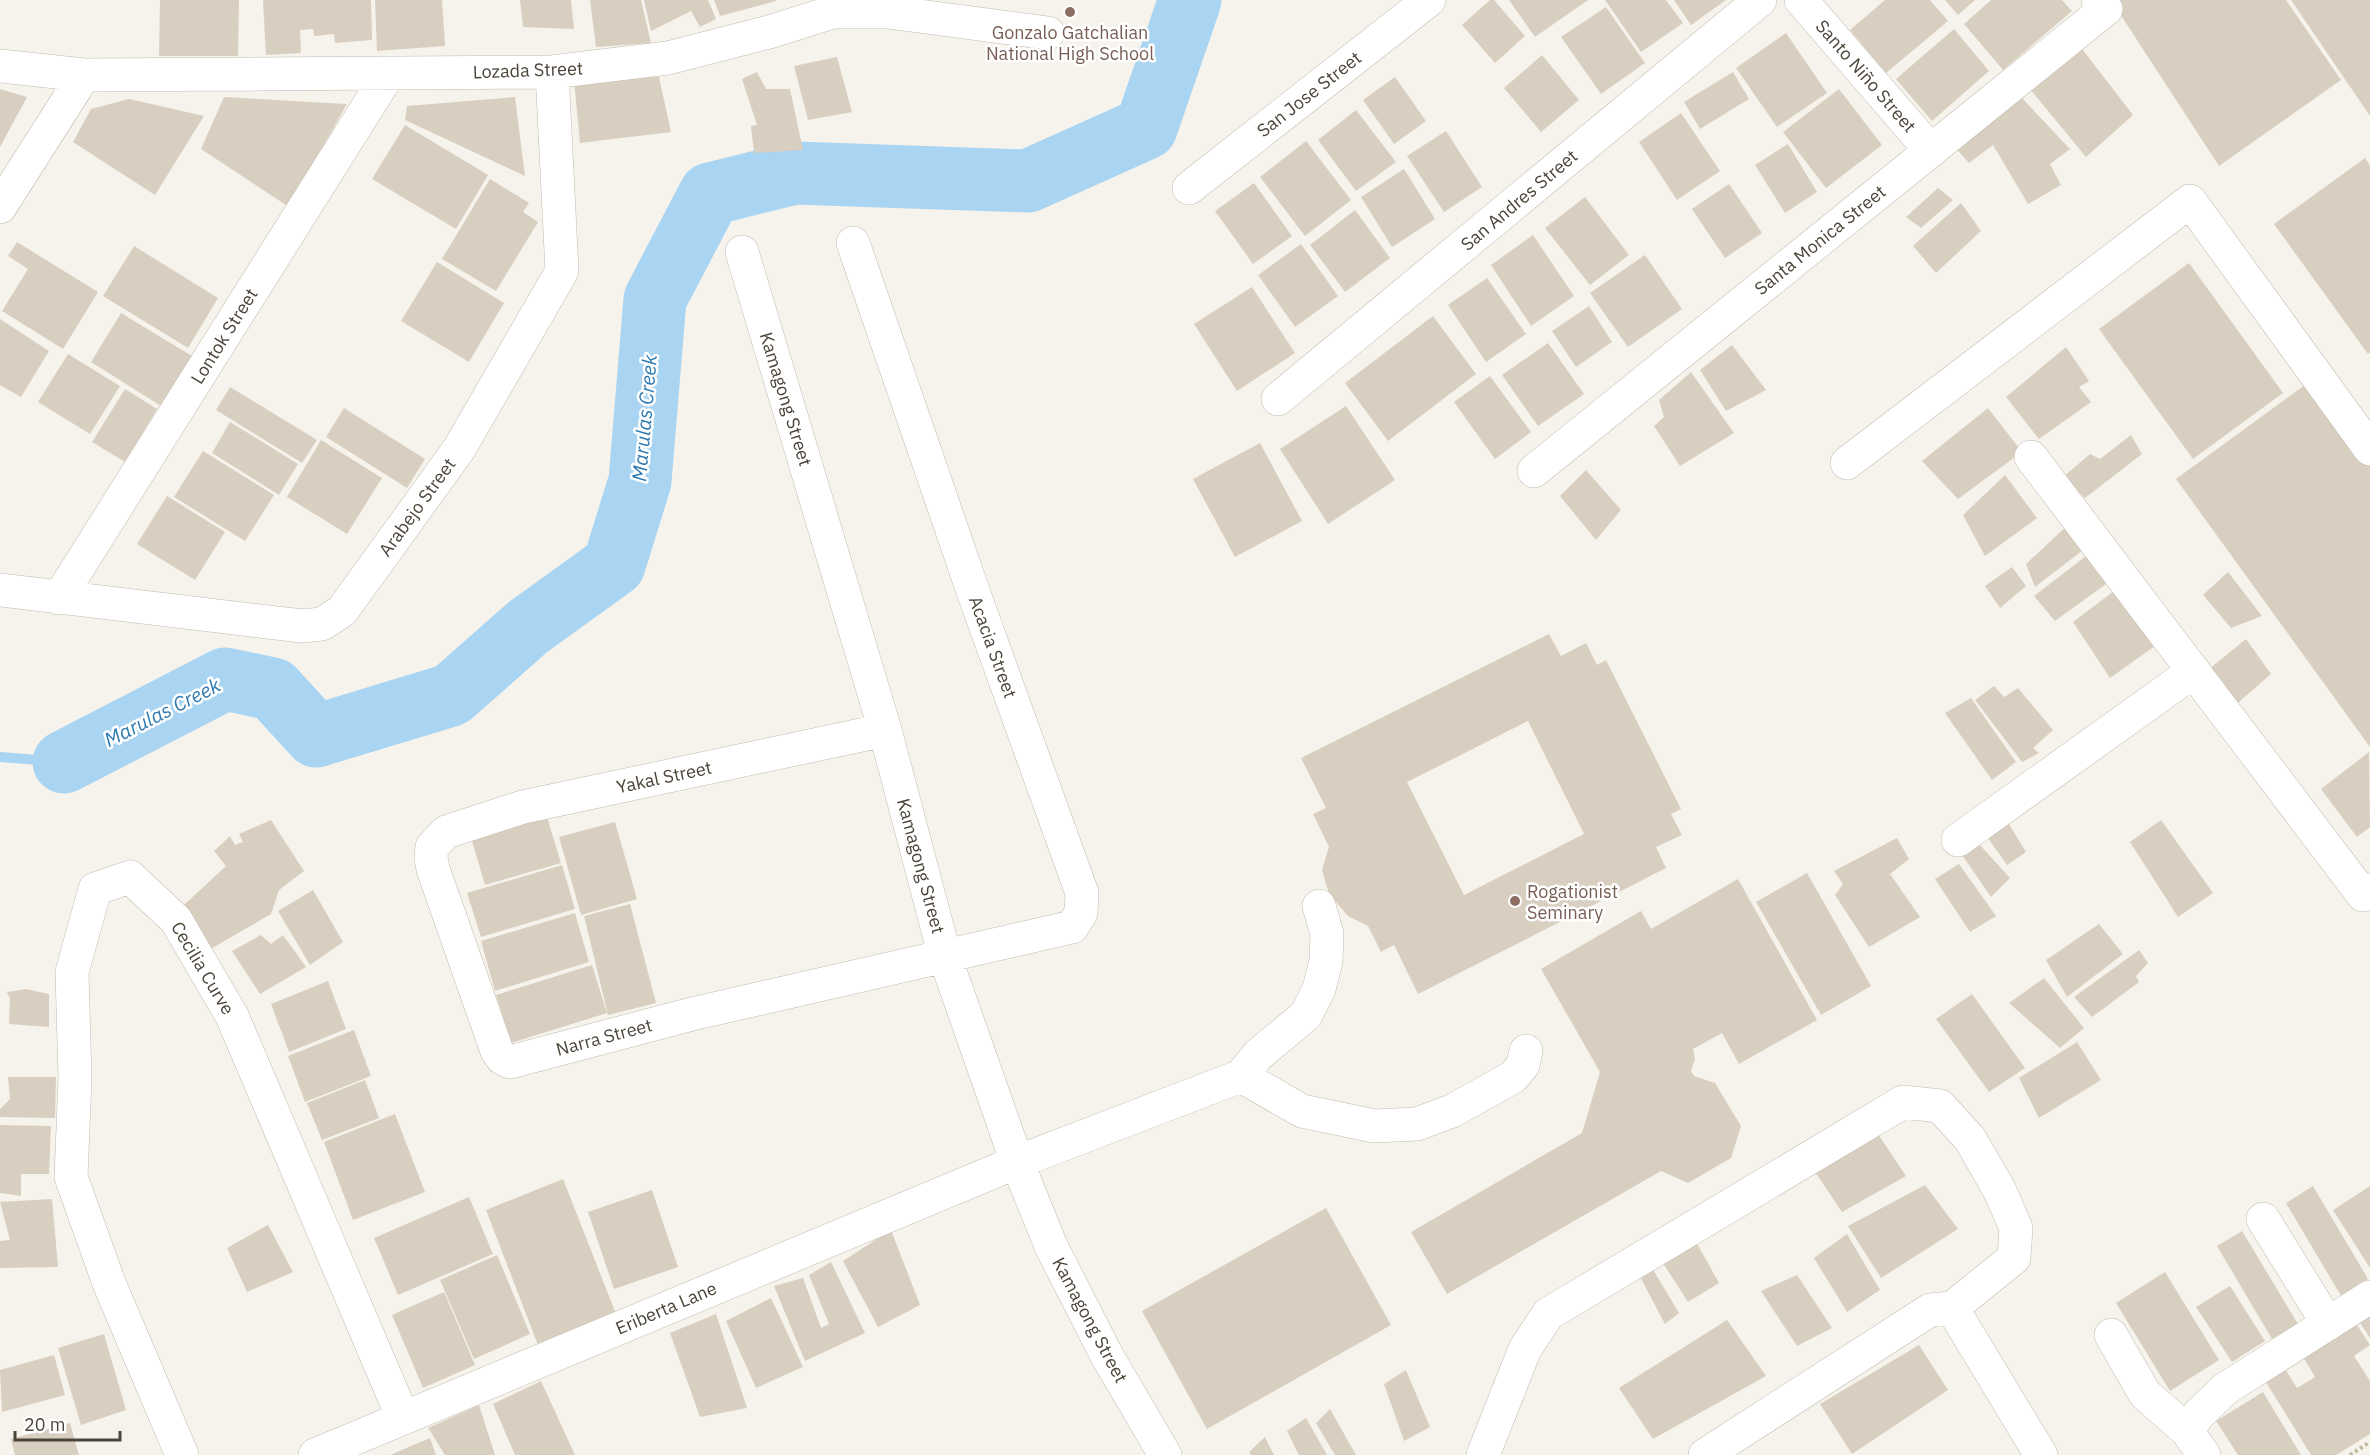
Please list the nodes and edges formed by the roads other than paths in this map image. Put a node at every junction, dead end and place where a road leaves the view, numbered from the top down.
1 (1428, 0) edge
2 (1760, 0) edge
3 (1801, 0) edge
4 (2102, 5) edge
5 (830, 6) edge
6 (1048, 33) dead end
7 (0, 66) edge
8 (552, 72) junction
9 (389, 73) junction
10 (84, 75) junction
11 (1931, 151) junction
12 (1189, 188) dead end
13 (0, 207) edge
14 (853, 243) dead end
15 (742, 252) dead end
16 (1278, 399) dead end
17 (2370, 449) edge
18 (2031, 457) dead end
19 (1847, 463) dead end
20 (1534, 471) dead end
21 (0, 590) edge
22 (59, 598) junction
23 (2194, 671) junction
24 (885, 730) junction
25 (446, 832) joint
26 (1958, 840) dead end
27 (2370, 890) edge
28 (1319, 906) dead end
29 (945, 957) junction
30 (1526, 1051) dead end
31 (1241, 1076) junction
32 (1017, 1162) junction
33 (2263, 1219) dead end
34 (2370, 1297) edge
35 (1952, 1308) junction
36 (2328, 1324) junction
37 (2111, 1335) dead end
38 (403, 1418) junction
39 (2195, 1443) edge
40 (182, 1455) edge
41 (315, 1455) edge
42 (1165, 1455) edge
43 (1483, 1455) edge
44 (1705, 1455) edge
45 (2041, 1455) edge

1 - 12 street, San Jose Street
2 - 16 street, San Andres Street
3 - 11 street, Santo Niño Street
4 - 11 street, Santa Monica Street
5 - 6 street, Lozada Street
5 - 8 street, Lozada Street
7 - 10 street, Lozada Street
8 - 9 street, Lozada Street
8 - 22 street, Arabejo Street
9 - 10 street, Lozada Street
9 - 22 street, Lontok Street
10 - 13 street
11 - 20 street, Santa Monica Street
14 - 29 street, Acacia Street
15 - 24 street, Kamagong Street
17 - 19 street
18 - 23 street
21 - 22 street, Arabejo Street
23 - 26 street
23 - 27 street
24 - 25 street, Yakal Street
24 - 29 street, Kamagong Street
25 - 29 street, Narra Street
28 - 31 street
29 - 32 street, Kamagong Street
30 - 31 street
31 - 32 street, Eriberta Lane
32 - 38 street, Eriberta Lane
32 - 42 street, Kamagong Street
33 - 36 street
34 - 36 street
35 - 43 street
35 - 44 street
35 - 45 street
36 - 39 street
37 - 39 street
38 - 40 street, Cecilia Curve
38 - 41 street, Eriberta Lane

